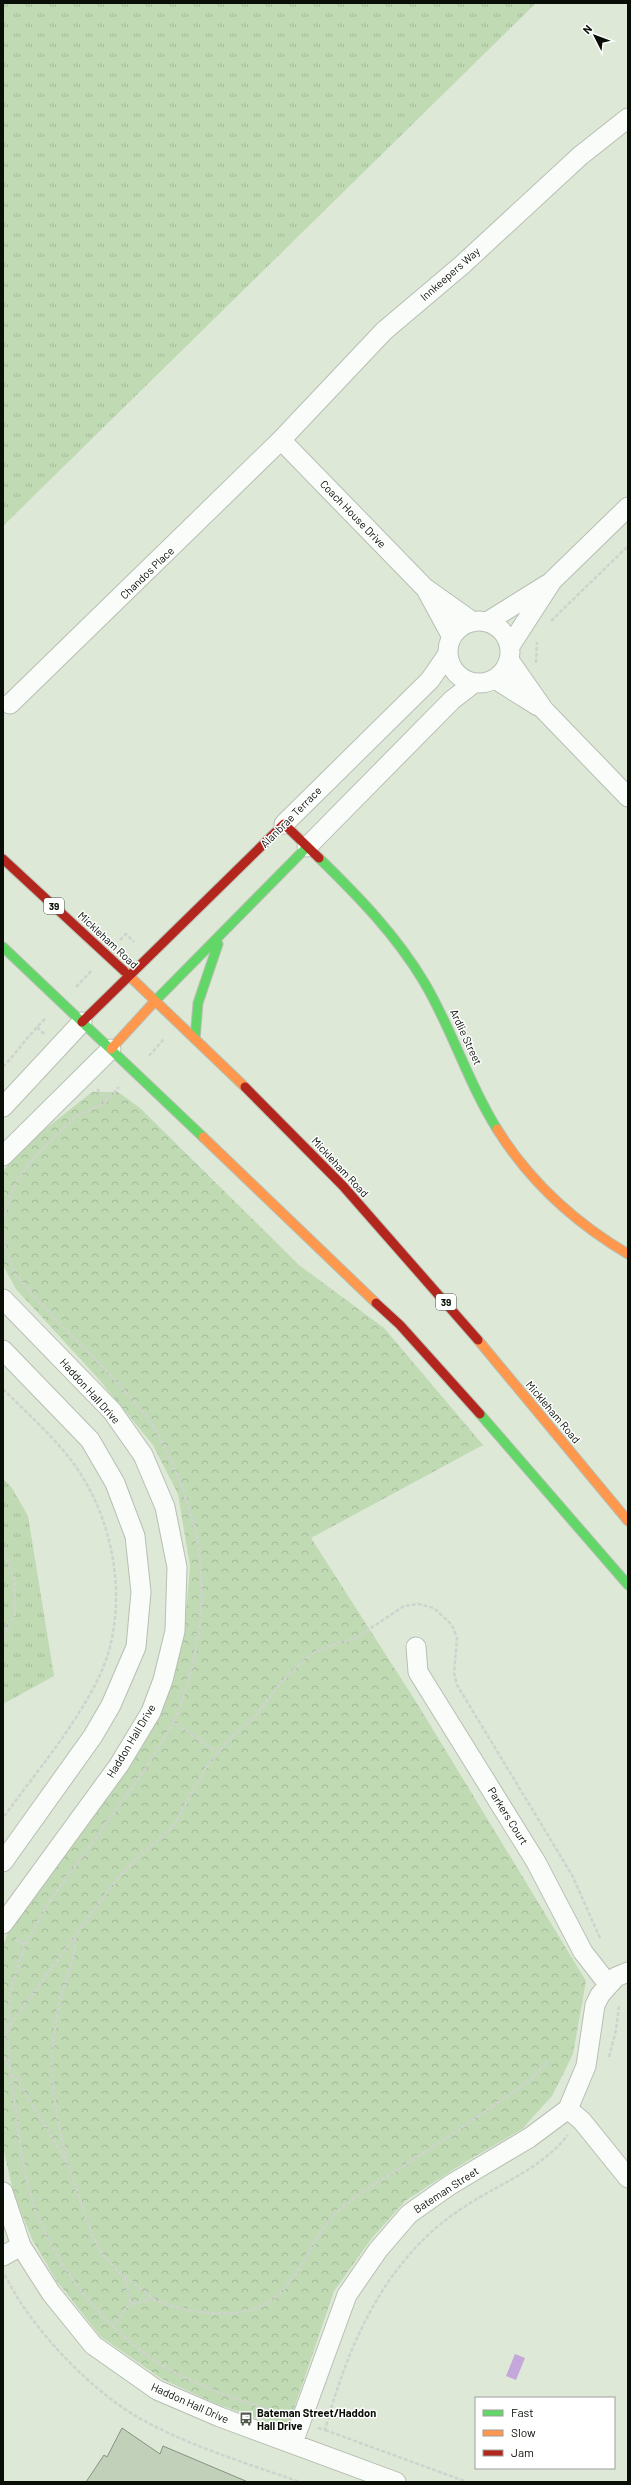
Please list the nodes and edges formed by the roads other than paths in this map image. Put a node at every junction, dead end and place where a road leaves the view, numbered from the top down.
1 (628, 118) edge
2 (281, 440) junction
3 (628, 507) edge
4 (552, 581) junction
5 (425, 588) junction
6 (480, 622) junction
7 (450, 645) junction
8 (510, 653) junction
9 (495, 679) junction
10 (474, 683) junction
11 (10, 704) dead end
12 (544, 710) junction
13 (628, 797) edge
14 (284, 824) junction
15 (307, 846) junction
16 (3, 858) edge
17 (222, 934) junction
18 (3, 947) edge
19 (129, 976) junction
20 (155, 1001) junction
21 (82, 1022) junction
22 (195, 1039) junction
23 (111, 1050) junction
24 (3, 1107) edge
25 (3, 1156) edge
26 (628, 1254) edge
27 (3, 1299) edge
28 (3, 1350) edge
29 (628, 1521) edge
30 (628, 1585) edge
31 (416, 1647) dead end
32 (3, 1862) edge
33 (8, 1930) edge
34 (628, 1972) edge
35 (608, 1984) junction
36 (574, 2114) junction
37 (628, 2178) edge
38 (3, 2192) edge
39 (21, 2246) junction
40 (3, 2256) edge
41 (293, 2443) junction
42 (396, 2482) edge

1 - 2 street, Innkeepers Way
2 - 5 street, Coach House Drive
2 - 11 street, Chandos Place
3 - 4 street
4 - 6 street
4 - 8 street
5 - 6 street, Coach House Drive
5 - 7 street, Coach House Drive
6 - 7 street
6 - 8 street
7 - 10 street
7 - 14 street, Alanbrae Terrace
8 - 9 street
8 - 12 street
9 - 10 street
9 - 12 street
10 - 15 street
12 - 13 street
14 - 15 main road, Ardlie Street
14 - 19 main road, Alanbrae Terrace
15 - 17 main road
15 - 26 main road, Ardlie Street
16 - 19 main road, Mickleham Road / 39
17 - 20 main road
17 - 22 main road
18 - 21 main road
19 - 20 main road, Mickleham Road / 39
19 - 21 main road, Alanbrae Terrace
20 - 22 main road, Mickleham Road / 39
20 - 23 main road
21 - 23 main road
21 - 24 street
22 - 29 main road, Mickleham Road / 39
23 - 25 street
23 - 30 main road
27 - 33 street, Haddon Hall Drive
28 - 32 street
31 - 35 street, Parkers Court
34 - 35 street
35 - 36 street
36 - 37 street
36 - 41 street, Bateman Street
38 - 39 street, Haddon Hall Drive
39 - 40 street
39 - 41 street, Haddon Hall Drive
41 - 42 street, Haddon Hall Drive

